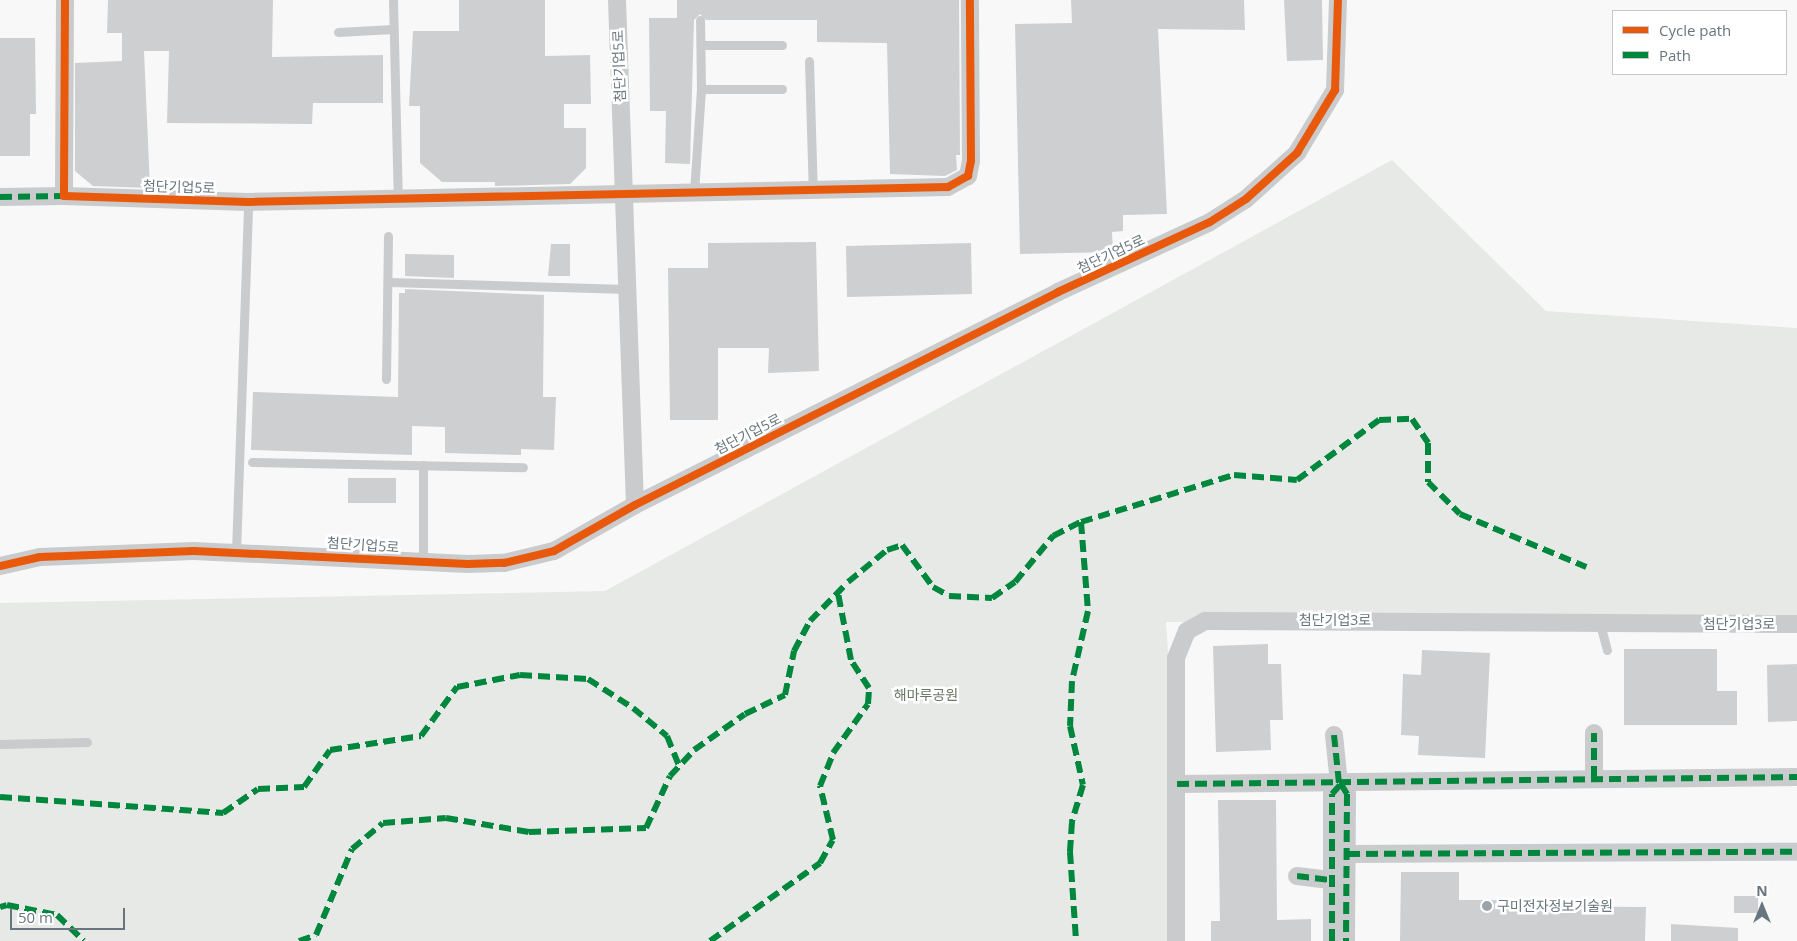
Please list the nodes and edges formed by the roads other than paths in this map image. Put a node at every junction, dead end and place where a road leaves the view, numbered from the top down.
1 (65, 0) edge
2 (393, 0) edge
3 (617, 0) edge
4 (970, 0) edge
5 (1338, 0) edge
6 (700, 20) dead end
7 (393, 29) junction
8 (338, 32) dead end
9 (701, 45) junction
10 (782, 45) dead end
11 (809, 61) dead end
12 (701, 89) junction
13 (782, 89) dead end
14 (624, 192) junction
15 (694, 192) junction
16 (813, 192) junction
17 (64, 196) junction
18 (0, 197) edge
19 (398, 201) junction
20 (248, 202) junction
21 (388, 236) dead end
22 (389, 282) junction
23 (627, 289) junction
24 (386, 379) dead end
25 (252, 462) dead end
26 (422, 465) junction
27 (523, 467) dead end
28 (635, 505) junction
29 (236, 552) junction
30 (423, 562) junction
31 (0, 566) edge
32 (1600, 624) junction
33 (1797, 624) edge
34 (1607, 650) dead end
35 (1594, 733) dead end
36 (1334, 735) dead end
37 (87, 742) dead end
38 (0, 744) edge
39 (1797, 777) edge
40 (1594, 778) junction
41 (1340, 783) junction
42 (1178, 784) junction
43 (1797, 852) edge
44 (1348, 854) junction
45 (1297, 876) dead end
46 (1332, 880) junction
47 (1176, 941) edge
48 (1332, 941) edge
49 (1346, 941) edge

1 - 17 street
2 - 7 lane
3 - 14 street, 첨단기업5로
4 - 16 street, 첨단기업5로
5 - 28 street, 첨단기업5로
6 - 9 lane
7 - 8 lane
7 - 19 lane
9 - 10 lane
9 - 12 lane
11 - 16 lane
12 - 13 lane
12 - 15 lane
14 - 15 street, 첨단기업5로
14 - 19 street, 첨단기업5로
14 - 23 street, 첨단기업5로
15 - 16 street, 첨단기업5로
17 - 18 street, 첨단기업5로
17 - 20 street, 첨단기업5로
19 - 20 street, 첨단기업5로
20 - 29 lane
21 - 22 lane
22 - 23 lane
22 - 24 lane
23 - 28 street, 첨단기업5로
25 - 26 lane
26 - 27 lane
26 - 30 lane
28 - 30 street, 첨단기업5로
29 - 30 street, 첨단기업5로
29 - 31 street, 첨단기업5로
32 - 33 street, 첨단기업3로
32 - 34 lane
32 - 42 street, 첨단기업3로
35 - 40 street
36 - 41 street
37 - 38 lane
39 - 40 street
40 - 41 street
41 - 42 street
41 - 44 street
41 - 46 street
42 - 47 street, 첨단기업3로
43 - 44 street
44 - 49 street
45 - 46 street
46 - 48 street

